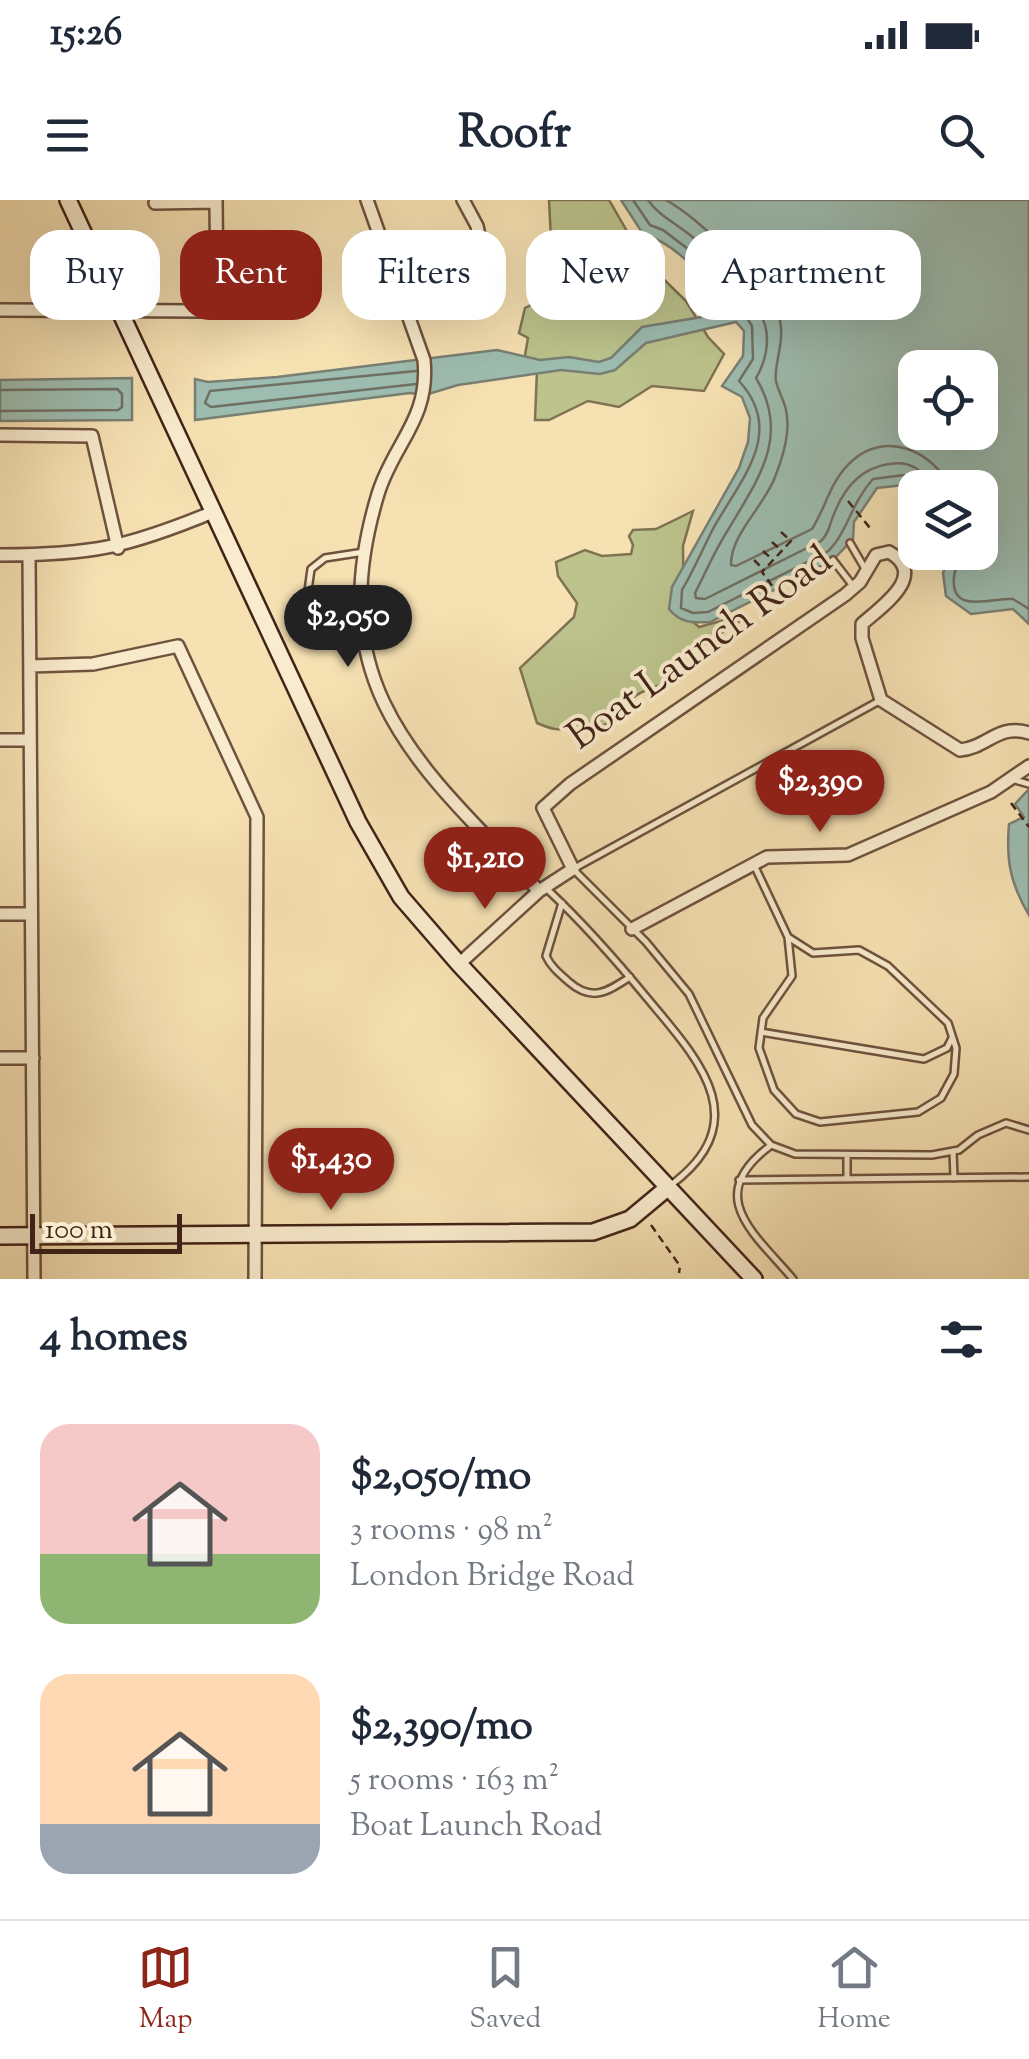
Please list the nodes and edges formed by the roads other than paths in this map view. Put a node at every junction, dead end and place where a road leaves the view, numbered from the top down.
1 (68, 200) edge
2 (366, 200) edge
3 (463, 200) edge
4 (216, 201) edge
5 (155, 203) dead end
6 (82, 230) edge
7 (376, 230) edge
8 (478, 230) edge
9 (0, 310) edge
10 (30, 310) edge
11 (160, 311) edge
12 (124, 320) edge
13 (409, 320) edge
14 (0, 436) edge
15 (213, 512) junction
16 (850, 543) dead end
17 (118, 548) junction
18 (364, 552) junction
19 (0, 555) edge
20 (29, 555) junction
21 (833, 560) dead end
22 (865, 570) junction
23 (854, 587) junction
24 (361, 641) junction
25 (30, 666) junction
26 (881, 700) junction
27 (1029, 733) edge
28 (0, 740) edge
29 (30, 740) junction
30 (1029, 766) edge
31 (1012, 780) junction
32 (1029, 784) edge
33 (754, 864) junction
34 (572, 869) junction
35 (542, 889) junction
36 (562, 904) junction
37 (0, 914) edge
38 (31, 914) junction
39 (632, 929) junction
40 (788, 937) junction
41 (459, 964) junction
42 (630, 978) junction
43 (761, 1032) junction
44 (952, 1038) junction
45 (0, 1058) edge
46 (33, 1058) junction
47 (1029, 1130) edge
48 (771, 1145) junction
49 (953, 1152) junction
50 (848, 1155) junction
51 (1029, 1177) edge
52 (847, 1178) junction
53 (954, 1178) junction
54 (739, 1180) junction
55 (666, 1189) junction
56 (0, 1236) edge
57 (33, 1236) junction
58 (256, 1236) junction
59 (34, 1279) edge
60 (255, 1279) edge
61 (754, 1279) edge
62 (794, 1279) edge

1 - 6 street
2 - 7 street
3 - 8 street
4 - 5 street
4 - 11 street
9 - 10 street
12 - 15 street
13 - 18 street
14 - 17 street
15 - 17 street
15 - 41 street
16 - 22 lane
17 - 20 street
18 - 24 street
18 - 24 lane
19 - 20 street
20 - 25 street
21 - 23 lane
22 - 23 street, Boat Launch Road
22 - 26 street, Boat Launch Road
23 - 34 street, Boat Launch Road
24 - 35 street
25 - 29 street
25 - 58 street
26 - 27 street
26 - 34 lane
28 - 29 street
29 - 38 street
30 - 31 street
31 - 32 lane
31 - 33 street
33 - 39 street
33 - 40 lane
34 - 35 street
34 - 39 lane
35 - 36 lane
35 - 41 street
36 - 42 lane
36 - 42 lane
37 - 38 street
38 - 46 street
39 - 48 lane
40 - 43 lane
40 - 44 lane
41 - 55 street
42 - 55 lane
43 - 44 lane
43 - 44 lane
45 - 46 street
46 - 57 street
47 - 49 lane
48 - 50 lane
48 - 54 lane
49 - 50 lane
49 - 53 lane
50 - 52 lane
51 - 53 lane
52 - 53 lane
52 - 54 lane
54 - 62 lane
55 - 58 street
55 - 61 street
56 - 57 street
57 - 58 street
57 - 59 street
58 - 60 street

